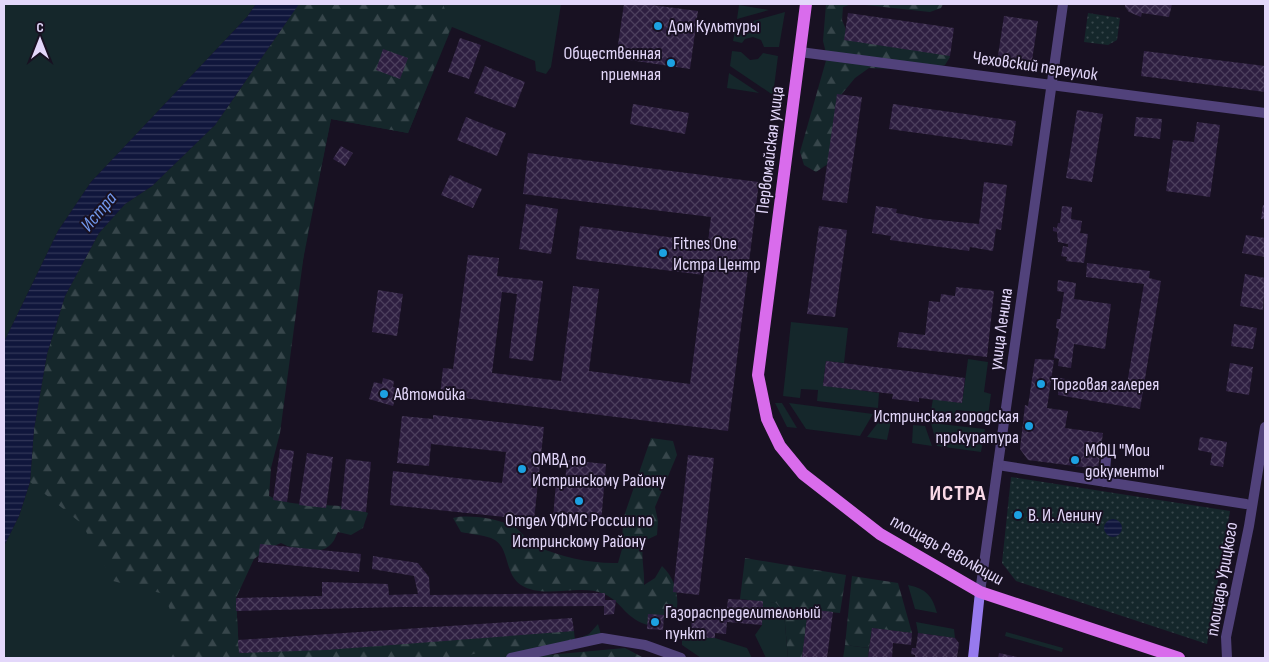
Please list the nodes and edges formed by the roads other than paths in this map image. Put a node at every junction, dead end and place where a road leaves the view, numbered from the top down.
1 (806, 4) edge
2 (1063, 4) edge
3 (800, 52) junction
4 (1052, 86) junction
5 (1265, 113) edge
6 (767, 419) joint
7 (1265, 427) edge
8 (1106, 459) dead end
9 (998, 465) junction
10 (1104, 482) junction
11 (1249, 504) junction
12 (980, 592) junction
13 (511, 658) edge
14 (680, 658) edge
15 (973, 658) edge
16 (1179, 658) edge
17 (1227, 658) edge

1 - 3 main road, Первомайская улица
2 - 4 street, улица Ленина
3 - 4 street, Чеховский переулок
3 - 6 main road, Первомайская улица
4 - 5 street, Чеховский переулок
4 - 9 street, улица Ленина
6 - 12 main road, площадь Революции
7 - 11 street, площадь Урицкого
8 - 10 street
9 - 10 street
9 - 12 street, улица Ленина
10 - 11 street
11 - 17 street, площадь Урицкого
12 - 15 main road, улица Ленина
12 - 16 main road, площадь Революции
13 - 14 street

